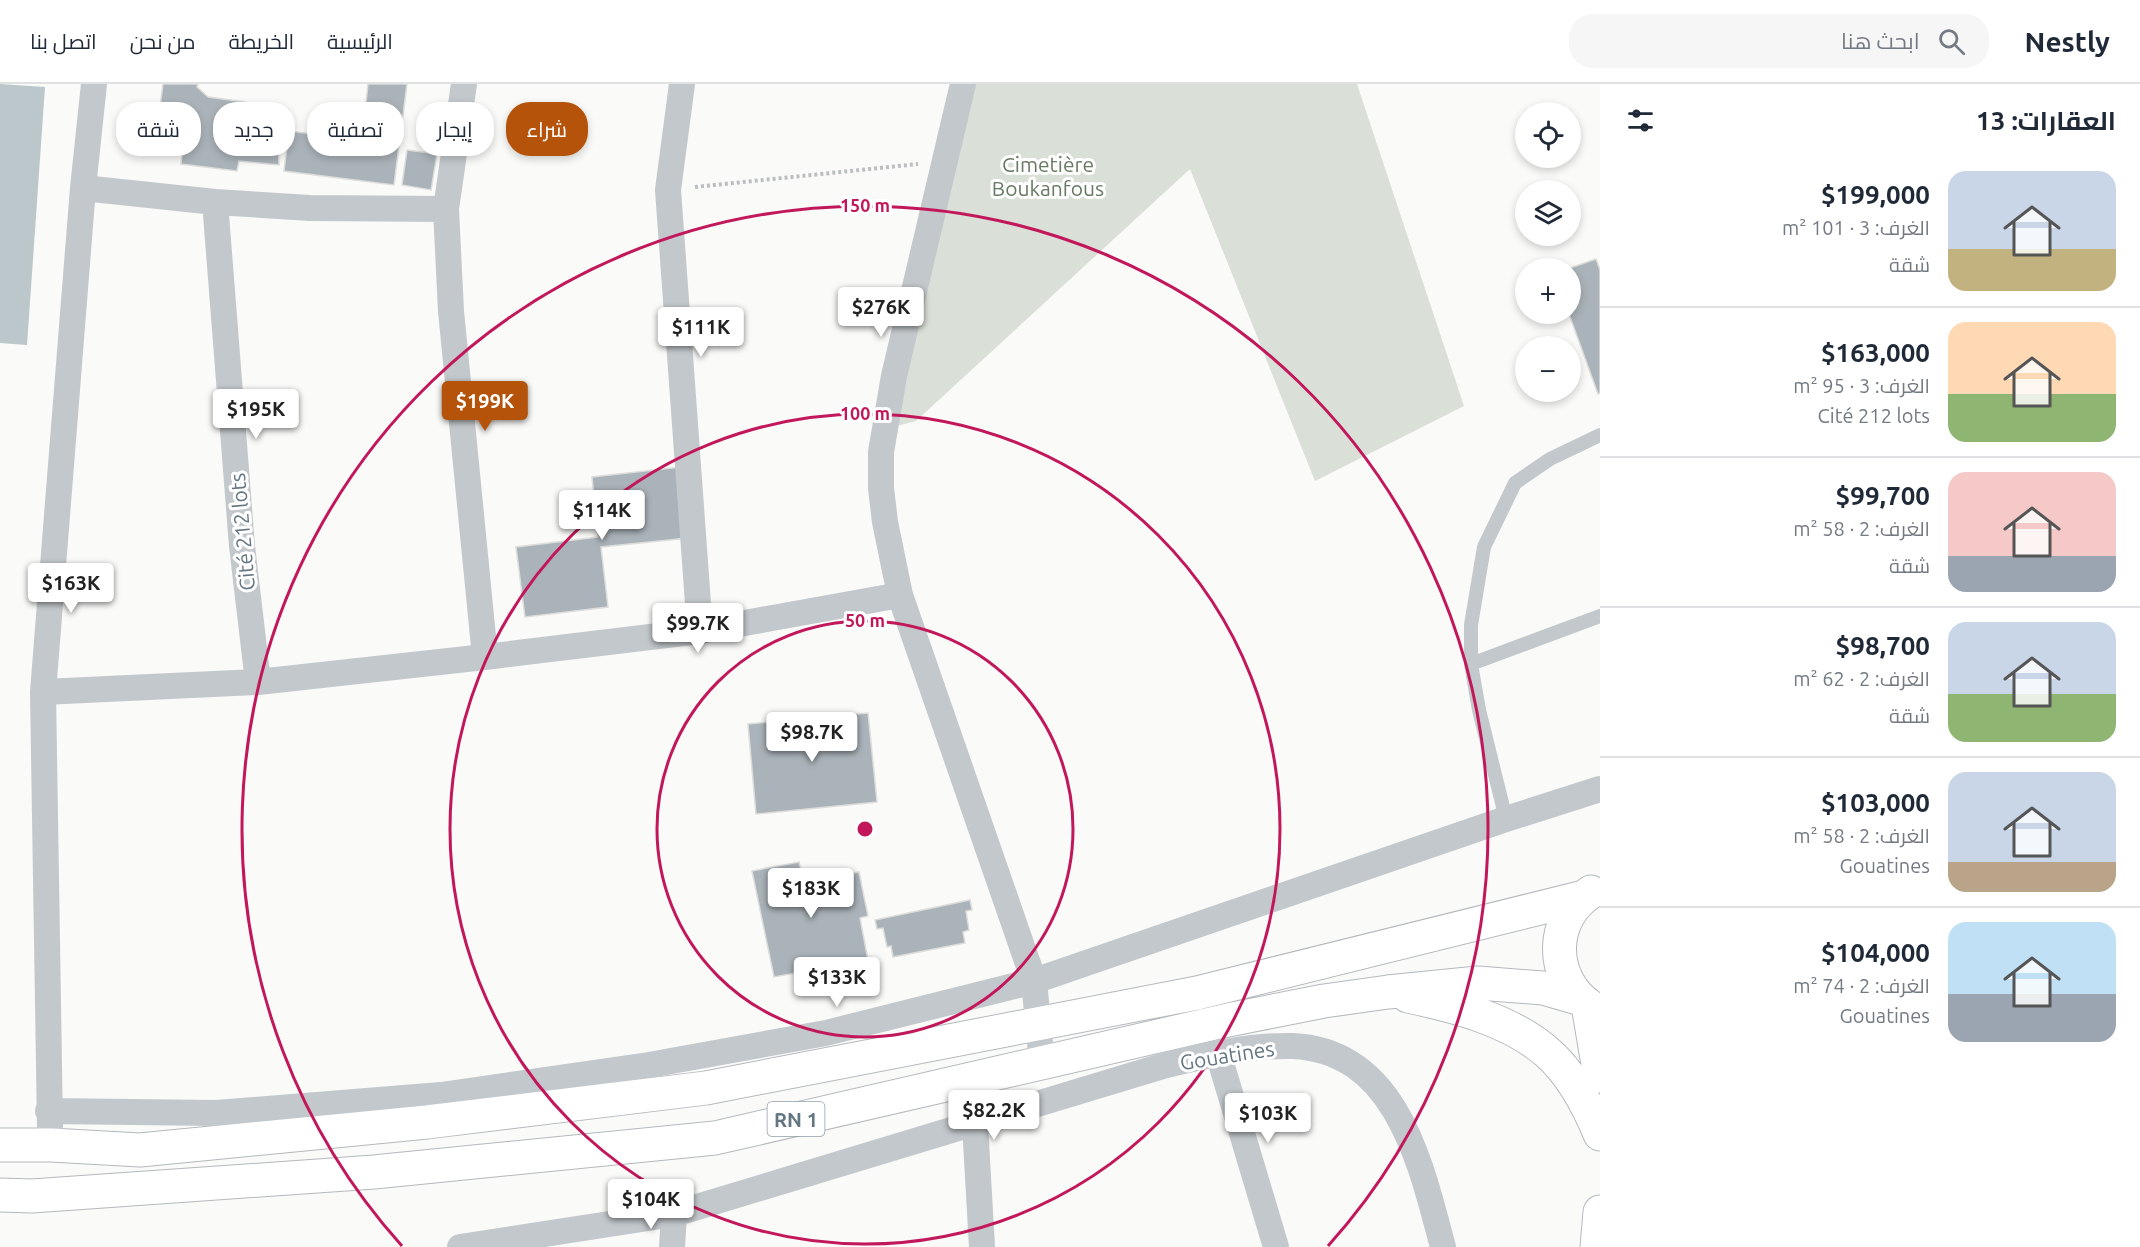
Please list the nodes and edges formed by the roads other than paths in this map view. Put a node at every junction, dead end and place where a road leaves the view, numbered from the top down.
1 (94, 84) edge
2 (464, 84) edge
3 (682, 84) edge
4 (963, 84) edge
5 (83, 188) junction
6 (215, 202) junction
7 (446, 209) junction
8 (1600, 435) edge
9 (900, 595) junction
10 (1600, 616) edge
11 (700, 632) junction
12 (485, 657) junction
13 (1471, 664) junction
14 (258, 682) junction
15 (43, 692) junction
16 (1600, 789) edge
17 (1506, 819) junction
18 (1592, 892) edge
19 (1034, 981) junction
20 (1388, 992) junction
21 (1589, 1005) edge
22 (1040, 1022) junction
23 (1218, 1053) junction
24 (1042, 1063) junction
25 (1600, 1076) edge
26 (48, 1111) junction
27 (975, 1124) junction
28 (1600, 1134) edge
29 (0, 1145) edge
30 (51, 1145) junction
31 (0, 1195) edge
32 (1600, 1212) edge
33 (674, 1214) junction
34 (1438, 1245) edge
35 (470, 1246) edge
36 (672, 1247) edge
37 (982, 1247) edge
38 (1276, 1247) edge
39 (1597, 1247) edge

1 - 5 street
2 - 7 street
3 - 11 street
4 - 9 street
5 - 6 street
5 - 15 street
6 - 7 street
6 - 14 street, Cité 212 lots
7 - 12 street
8 - 13 lane
9 - 11 street
9 - 19 street
10 - 13 lane
11 - 12 street
12 - 14 street
13 - 17 lane
14 - 15 street
15 - 26 street
16 - 17 street
17 - 19 street
18 - 21 main road
18 - 22 main road, RN 1
19 - 22 street
19 - 26 street
20 - 21 main road, RN 1
20 - 24 main road, RN 1
20 - 28 main road
21 - 25 main road
22 - 24 street
22 - 30 main road, RN 1
23 - 27 street, Gouatines
23 - 34 street, Gouatines
23 - 38 street
24 - 31 main road, RN 1
26 - 30 street
27 - 33 street, Gouatines
27 - 37 street
29 - 30 main road, RN 1
32 - 39 main road
33 - 35 street, Gouatines
33 - 36 street

